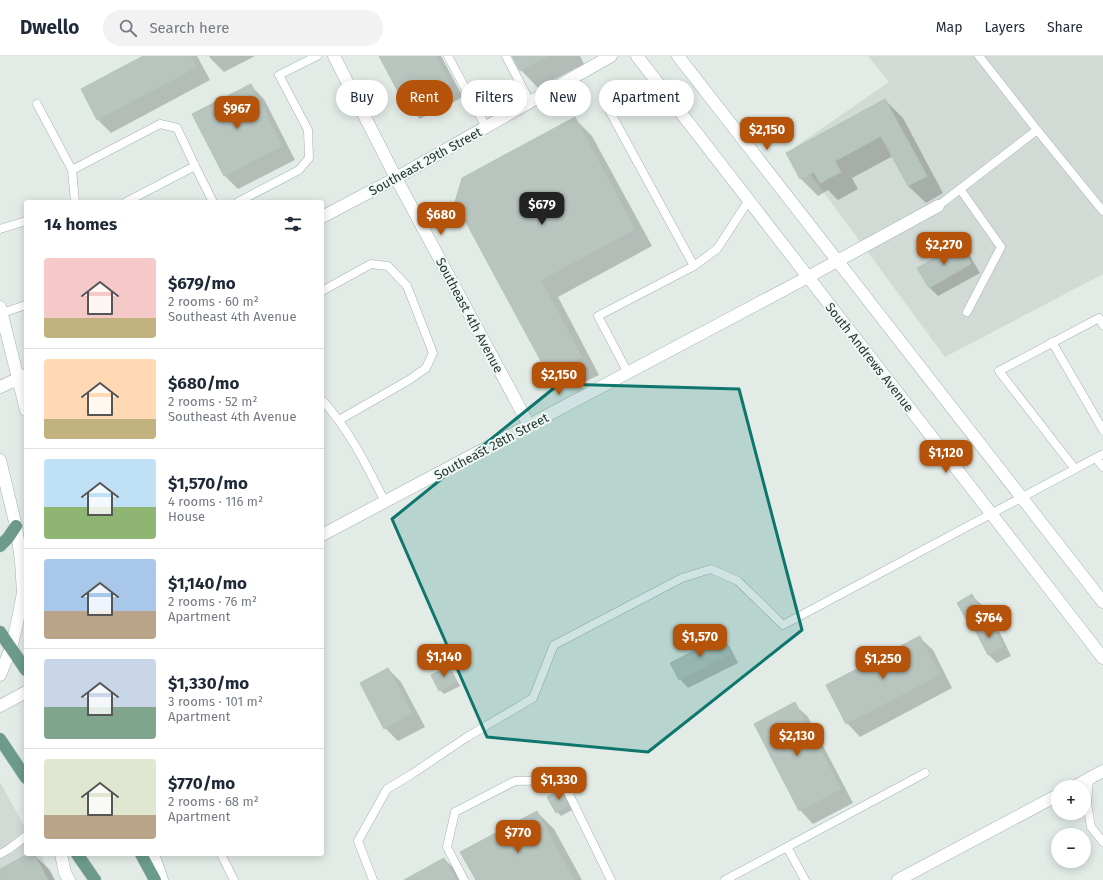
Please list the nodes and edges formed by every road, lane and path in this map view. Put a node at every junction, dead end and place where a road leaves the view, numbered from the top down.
1 (317, 56) edge
2 (334, 56) edge
3 (448, 56) edge
4 (506, 56) edge
5 (611, 56) edge
6 (637, 56) edge
7 (678, 56) edge
8 (979, 56) edge
9 (530, 102) junction
10 (37, 104) dead end
11 (612, 116) edge
12 (486, 127) junction
13 (1037, 130) junction
14 (195, 166) junction
15 (72, 170) junction
16 (396, 178) junction
17 (960, 189) junction
18 (75, 200) edge
19 (130, 200) edge
20 (211, 200) edge
21 (242, 200) edge
22 (749, 200) junction
23 (938, 206) joint
24 (1103, 211) edge
25 (324, 217) edge
26 (24, 222) edge
27 (0, 229) edge
28 (838, 260) junction
29 (694, 266) junction
30 (808, 277) junction
31 (324, 290) edge
32 (24, 304) edge
33 (1, 310) edge
34 (967, 312) dead end
35 (1103, 325) edge
36 (1052, 342) junction
37 (628, 373) junction
38 (22, 377) edge
39 (0, 387) edge
40 (24, 394) edge
41 (324, 402) edge
42 (339, 420) junction
43 (529, 426) junction
44 (1103, 430) edge
45 (1099, 456) edge
46 (0, 460) edge
47 (1103, 468) edge
48 (1075, 469) junction
49 (1022, 497) junction
50 (386, 502) junction
51 (992, 514) junction
52 (16, 526) junction
53 (324, 534) edge
54 (0, 546) edge
55 (1103, 602) edge
56 (0, 632) edge
57 (11, 648) junction
58 (1103, 658) edge
59 (24, 667) edge
60 (0, 675) edge
61 (24, 693) edge
62 (0, 706) edge
63 (0, 739) edge
64 (1103, 771) edge
65 (926, 773) dead end
66 (24, 775) edge
67 (1088, 779) joint
68 (1051, 799) edge
69 (24, 838) edge
70 (1103, 842) edge
71 (788, 847) junction
72 (0, 854) edge
73 (62, 856) edge
74 (78, 856) edge
75 (142, 856) edge
76 (154, 856) edge
77 (222, 856) edge
78 (69, 880) edge
79 (94, 880) edge
80 (155, 880) edge
81 (162, 880) edge
82 (234, 880) edge
83 (373, 880) edge
84 (464, 880) edge
85 (611, 880) edge
86 (726, 880) edge
87 (805, 880) edge
88 (898, 880) edge

1 - 21 lane
2 - 16 street, Southeast 4th Avenue
3 - 12 lane
4 - 9 lane
5 - 9 street, Southeast 29th Street
6 - 22 street, South Andrews Avenue
7 - 28 street
8 - 13 lane
9 - 12 street, Southeast 29th Street
10 - 15 lane
11 - 29 lane
12 - 16 street, Southeast 29th Street
13 - 17 lane
13 - 24 lane
14 - 15 lane
14 - 19 lane
14 - 20 lane
15 - 18 lane
16 - 25 street, Southeast 29th Street
16 - 43 street, Southeast 4th Avenue
17 - 23 lane
17 - 34 lane
22 - 29 lane
22 - 30 street, South Andrews Avenue
23 - 28 street, Southeast 28th Street
26 - 27 lane
28 - 30 street, Southeast 28th Street
28 - 49 street
29 - 37 lane
30 - 37 street, Southeast 28th Street
30 - 51 street, South Andrews Avenue
31 - 42 lane
32 - 33 lane
33 - 38 street
35 - 36 lane
36 - 44 lane
36 - 48 lane
37 - 43 street, Southeast 28th Street
38 - 39 street
38 - 40 street
41 - 42 lane
42 - 50 lane
43 - 50 street, Southeast 28th Street
45 - 47 lane
45 - 48 lane
46 - 52 street
48 - 49 lane
49 - 51 lane
49 - 55 street
50 - 53 street, Southeast 28th Street
51 - 58 street, South Andrews Avenue
51 - 83 lane
52 - 54 main road
52 - 57 street
56 - 57 main road
57 - 59 main road
57 - 60 street
61 - 62 street
63 - 66 main road
64 - 67 street
65 - 71 lane
67 - 70 lane
68 - 88 street
69 - 72 lane
71 - 86 lane
71 - 87 lane
73 - 78 street
74 - 79 main road
75 - 80 main road
76 - 81 street
77 - 82 lane
84 - 85 lane

